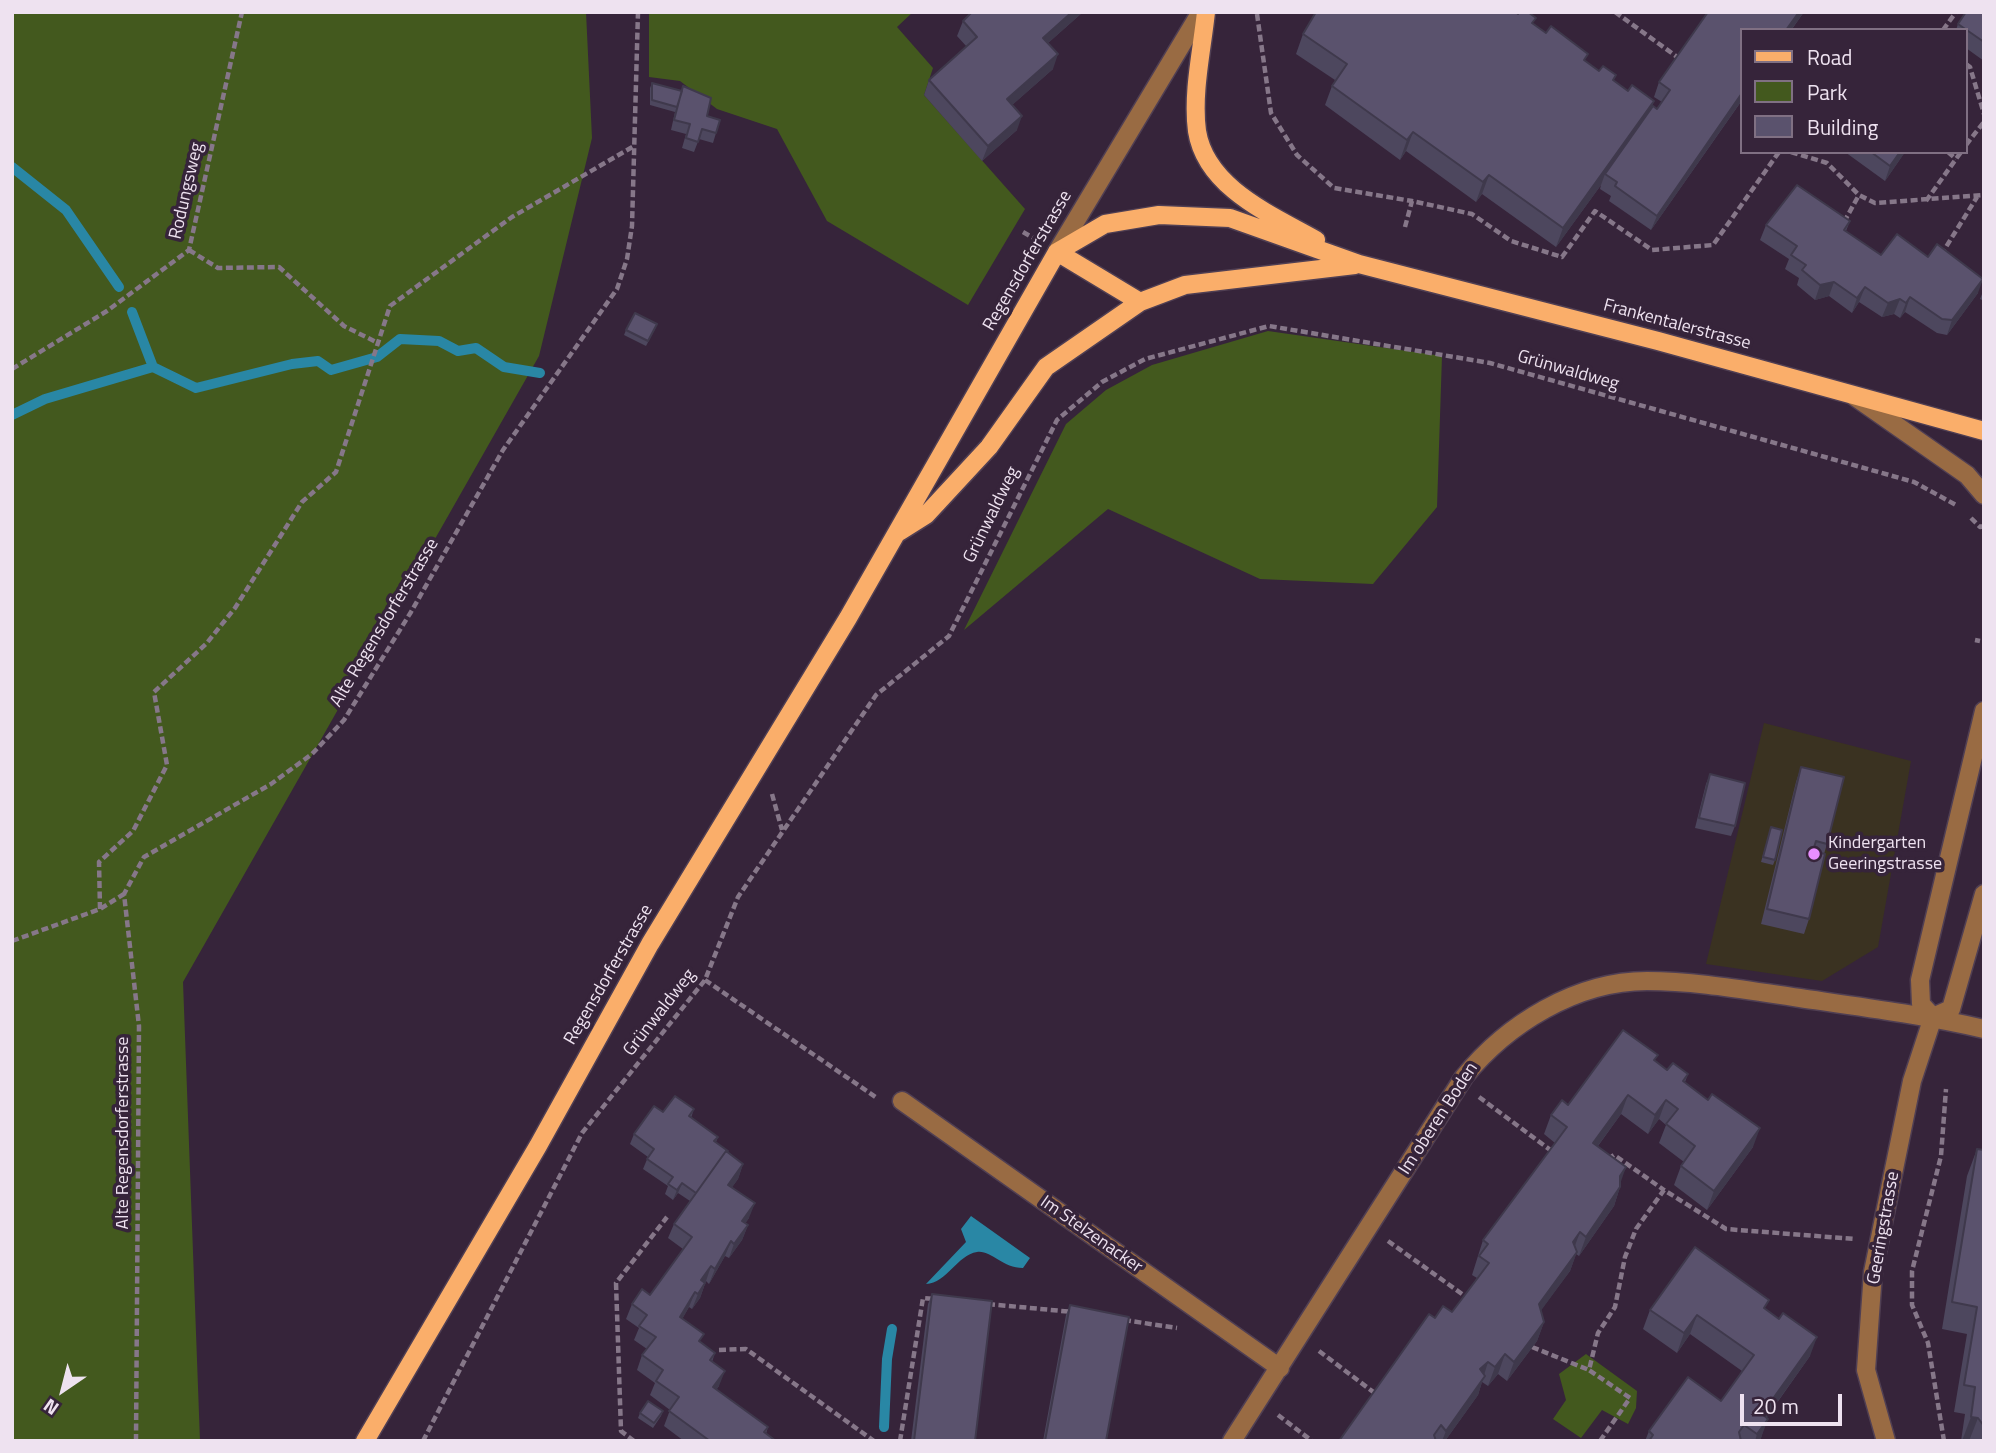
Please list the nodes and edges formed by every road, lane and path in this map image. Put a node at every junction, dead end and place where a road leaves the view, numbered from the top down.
1 (242, 12) edge
2 (638, 12) edge
3 (1203, 12) edge
4 (1615, 12) edge
5 (1956, 12) edge
6 (1257, 14) dead end
7 (1944, 28) edge
8 (1686, 63) edge
9 (1968, 66) edge
10 (1984, 114) edge
11 (1984, 122) edge
12 (1968, 142) edge
13 (634, 146) junction
14 (1778, 154) edge
15 (1798, 154) edge
16 (1950, 154) edge
17 (1960, 154) edge
18 (1956, 159) junction
19 (1859, 195) junction
20 (1981, 195) edge
21 (1412, 201) junction
22 (1926, 201) junction
23 (1405, 227) dead end
24 (1839, 232) edge
25 (189, 250) junction
26 (1057, 252) junction
27 (1936, 263) edge
28 (1359, 264) junction
29 (1140, 302) junction
30 (378, 343) junction
31 (12, 369) edge
32 (1852, 394) junction
33 (1984, 431) edge
34 (1984, 495) edge
35 (1984, 526) edge
36 (897, 534) junction
37 (1984, 711) edge
38 (124, 894) junction
39 (1984, 894) edge
40 (100, 909) junction
41 (12, 941) edge
42 (705, 980) junction
43 (1933, 1017) junction
44 (1984, 1029) edge
45 (1946, 1089) dead end
46 (1450, 1098) junction
47 (902, 1101) joint
48 (1555, 1153) edge
49 (1605, 1162) edge
50 (1664, 1190) junction
51 (667, 1217) dead end
52 (1363, 1237) junction
53 (1880, 1241) junction
54 (936, 1299) edge
55 (1469, 1299) edge
56 (977, 1303) edge
57 (1085, 1314) edge
58 (1112, 1318) edge
59 (1180, 1328) dead end
60 (1316, 1348) dead end
61 (1532, 1348) edge
62 (719, 1350) dead end
63 (1280, 1368) junction
64 (1589, 1370) junction
65 (1378, 1395) edge
66 (1275, 1413) dead end
67 (136, 1441) edge
68 (365, 1441) edge
69 (423, 1441) edge
70 (634, 1441) edge
71 (874, 1441) edge
72 (900, 1441) edge
73 (1232, 1441) edge
74 (1312, 1441) edge
75 (1601, 1441) edge
76 (1886, 1441) edge
77 (1944, 1441) edge

1 - 25 path, Rodungsweg
2 - 13 path, Alte Regensdorferstrasse
3 - 26 street, Regensdorferstrasse
3 - 28 main road
4 - 8 path
5 - 7 path
6 - 21 path
9 - 10 path
11 - 12 path
13 - 30 path
13 - 38 path, Alte Regensdorferstrasse
14 - 21 path
15 - 19 path
16 - 18 path
17 - 18 path
18 - 22 path
19 - 22 path
19 - 24 path
20 - 22 path
20 - 27 path
21 - 23 path
25 - 30 path
25 - 31 path, Rodungsweg
26 - 28 main road, Frankentalerstrasse
26 - 29 main road
26 - 36 main road, Regensdorferstrasse
28 - 29 main road, Frankentalerstrasse
28 - 32 main road, Frankentalerstrasse
29 - 36 main road, Regensdorferstrasse
30 - 40 path
32 - 33 main road, Frankentalerstrasse
32 - 34 street
35 - 42 path, Grünwaldweg
36 - 68 main road, Regensdorferstrasse
37 - 43 street
38 - 40 path
38 - 67 path, Alte Regensdorferstrasse
39 - 43 street, Geeringstrasse
40 - 41 path
42 - 47 path
42 - 69 path, Grünwaldweg
43 - 44 street, Im oberen Boden
43 - 46 street, Im oberen Boden
43 - 53 street, Geeringstrasse
45 - 77 path
46 - 48 path
46 - 52 street, Im oberen Boden
47 - 63 street, Im Stelzenacker
49 - 50 path
50 - 53 path
50 - 64 path
51 - 70 path
52 - 55 path
52 - 63 street, Im oberen Boden
53 - 76 street, Geeringstrasse
54 - 72 path
56 - 57 path
58 - 59 path
60 - 65 path
61 - 64 path
62 - 71 path
63 - 73 street, Im oberen Boden
64 - 75 path
66 - 74 path

